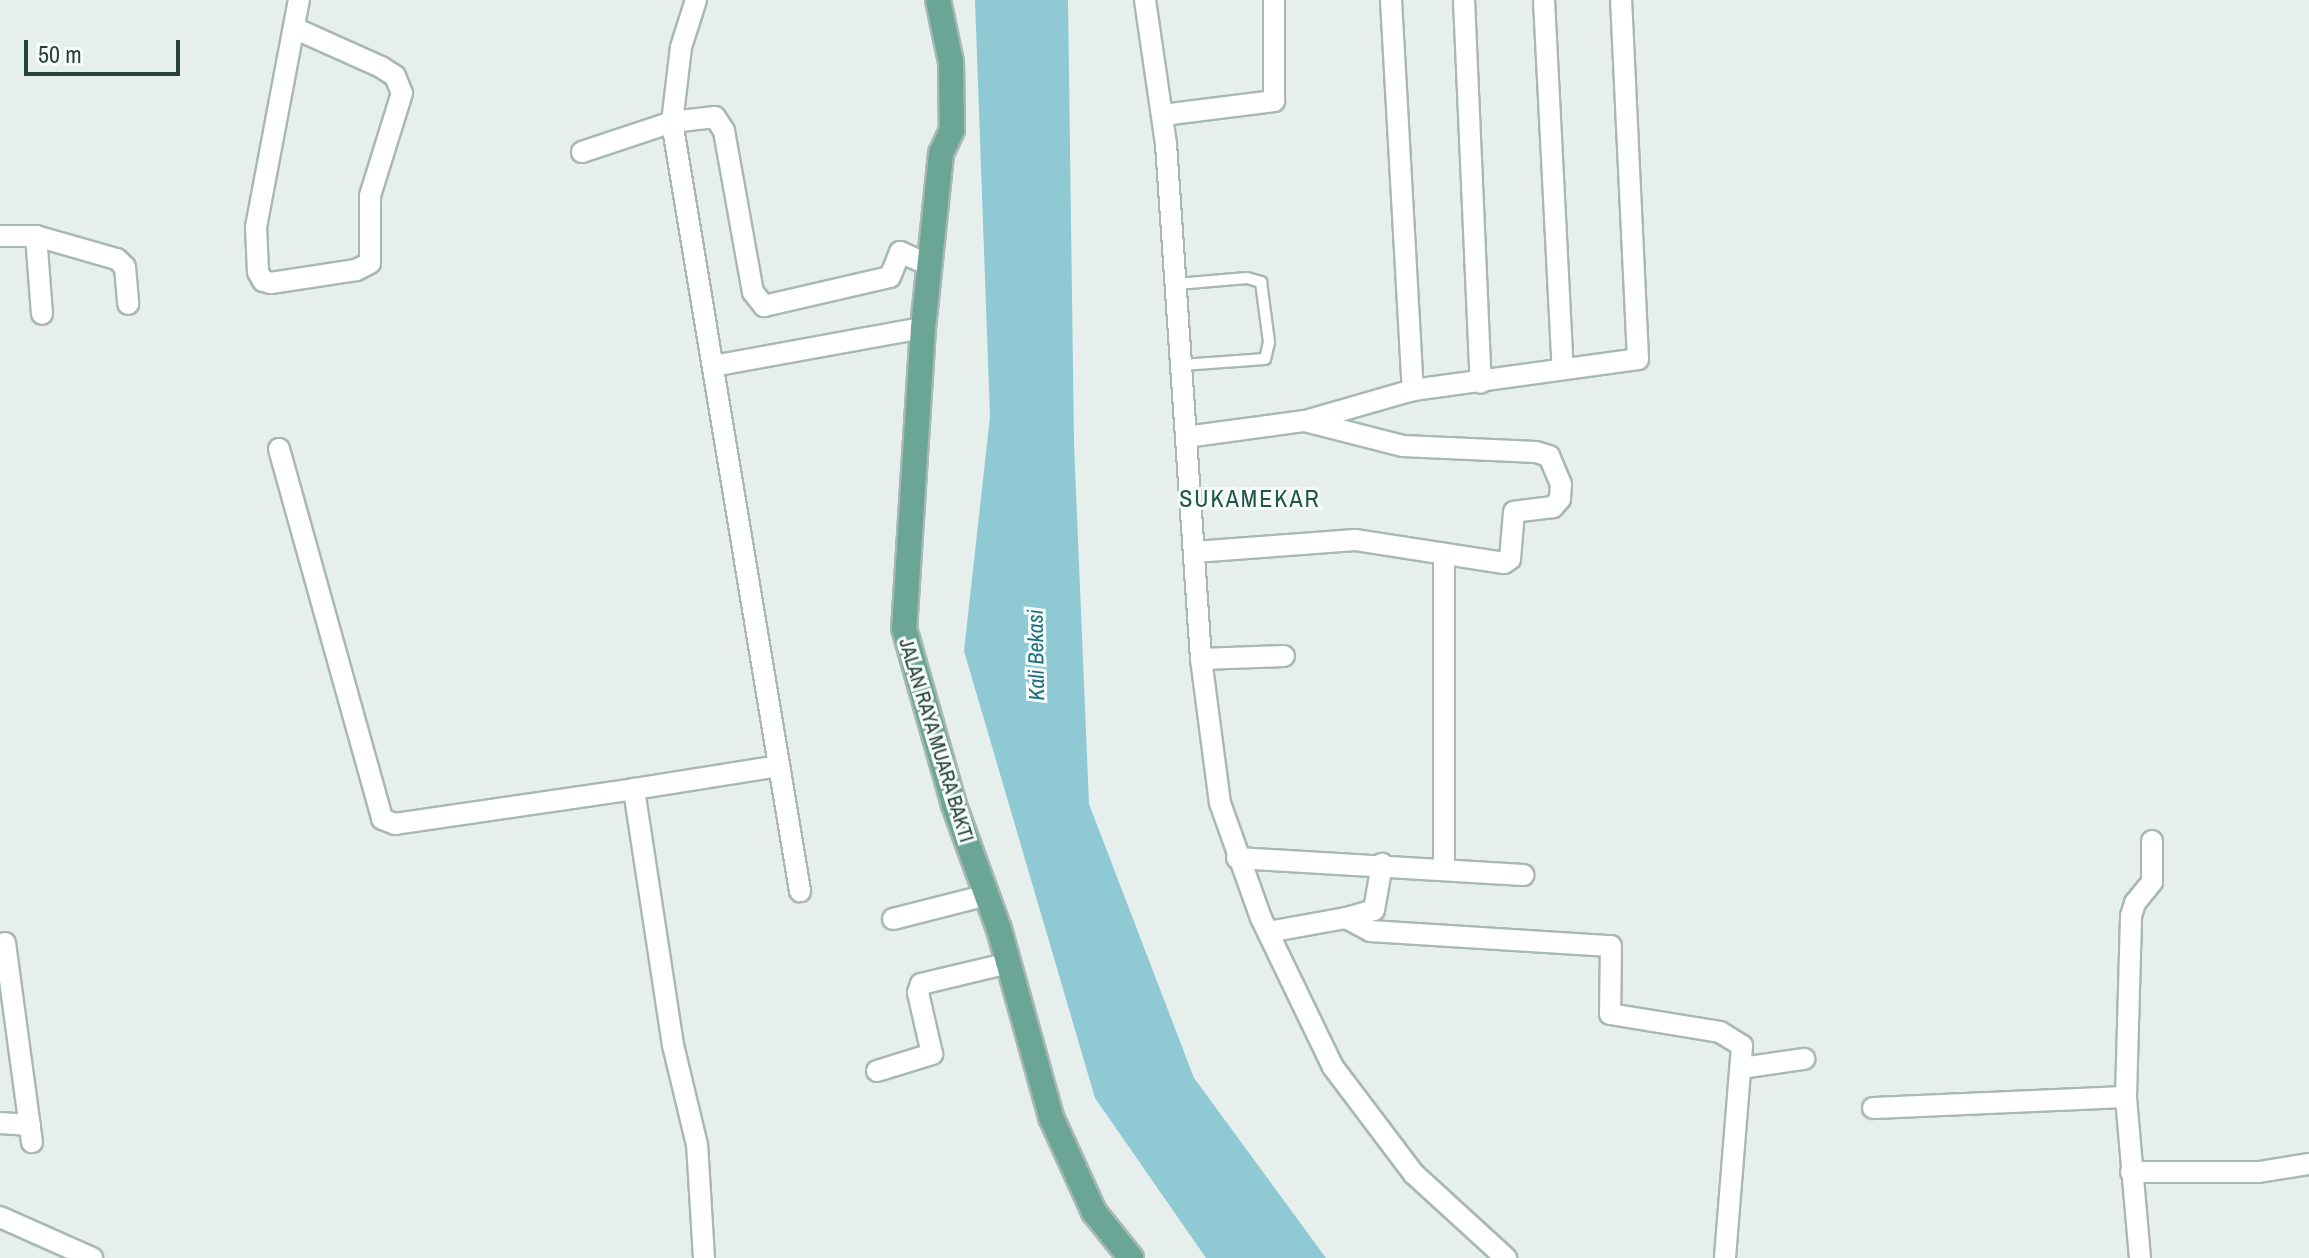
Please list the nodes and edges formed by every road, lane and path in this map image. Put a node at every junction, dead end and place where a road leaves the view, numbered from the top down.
1 (299, 0) edge
2 (696, 0) edge
3 (938, 0) edge
4 (1145, 0) edge
5 (1274, 0) edge
6 (1391, 0) edge
7 (1464, 0) edge
8 (1544, 0) edge
9 (1621, 0) edge
10 (294, 28) junction
11 (1163, 115) junction
12 (672, 122) junction
13 (582, 152) dead end
14 (0, 236) edge
15 (36, 236) junction
16 (929, 265) junction
17 (1177, 284) junction
18 (128, 304) dead end
19 (42, 314) dead end
20 (923, 328) junction
21 (1182, 365) junction
22 (713, 366) junction
23 (1563, 369) junction
24 (1481, 383) junction
25 (1413, 390) junction
26 (1305, 421) junction
27 (1186, 437) junction
28 (279, 449) dead end
29 (1194, 552) junction
30 (1444, 558) junction
31 (1284, 656) dead end
32 (1201, 659) junction
33 (779, 766) junction
34 (634, 789) junction
35 (2152, 841) dead end
36 (1237, 858) junction
37 (1382, 864) junction
38 (1444, 870) junction
39 (1523, 875) dead end
40 (800, 891) dead end
41 (987, 895) junction
42 (1346, 918) junction
43 (893, 919) dead end
44 (1268, 932) junction
45 (5, 943) dead end
46 (1009, 963) junction
47 (1804, 1059) dead end
48 (1742, 1068) junction
49 (877, 1071) dead end
50 (2126, 1097) junction
51 (1873, 1108) dead end
52 (0, 1123) edge
53 (2309, 1164) edge
54 (2131, 1172) junction
55 (0, 1217) edge
56 (92, 1258) edge
57 (704, 1258) edge
58 (1131, 1258) edge
59 (1506, 1258) edge
60 (1725, 1258) edge
61 (2140, 1258) edge

1 - 10 street
2 - 12 street
3 - 16 main road, JALAN RAYA MUARA BAKTI
4 - 11 street
5 - 11 street
6 - 25 street
7 - 24 street
8 - 23 street
9 - 23 street
10 - 10 street
11 - 17 street
12 - 13 street
12 - 16 street
12 - 22 street
14 - 15 street
15 - 18 street
15 - 19 street
16 - 20 main road, JALAN RAYA MUARA BAKTI
17 - 21 street
17 - 21 lane
20 - 22 street
20 - 41 main road, JALAN RAYA MUARA BAKTI
21 - 27 street
22 - 33 street
23 - 24 street
24 - 25 street
25 - 26 street
26 - 27 street
26 - 30 street
27 - 29 street
28 - 34 street
29 - 30 street
29 - 32 street
30 - 38 street
31 - 32 street
32 - 36 street
33 - 34 street
33 - 40 street
34 - 57 street
35 - 50 street
36 - 37 street
36 - 44 street
37 - 38 street
37 - 42 street
38 - 39 street
41 - 43 street
41 - 46 main road, JALAN RAYA MUARA BAKTI
42 - 44 street
42 - 48 street
44 - 59 street
45 - 52 street
46 - 49 street
46 - 58 main road, JALAN RAYA MUARA BAKTI
47 - 48 street
48 - 60 street
50 - 51 street
50 - 54 street
53 - 54 street
54 - 61 street
55 - 56 street

